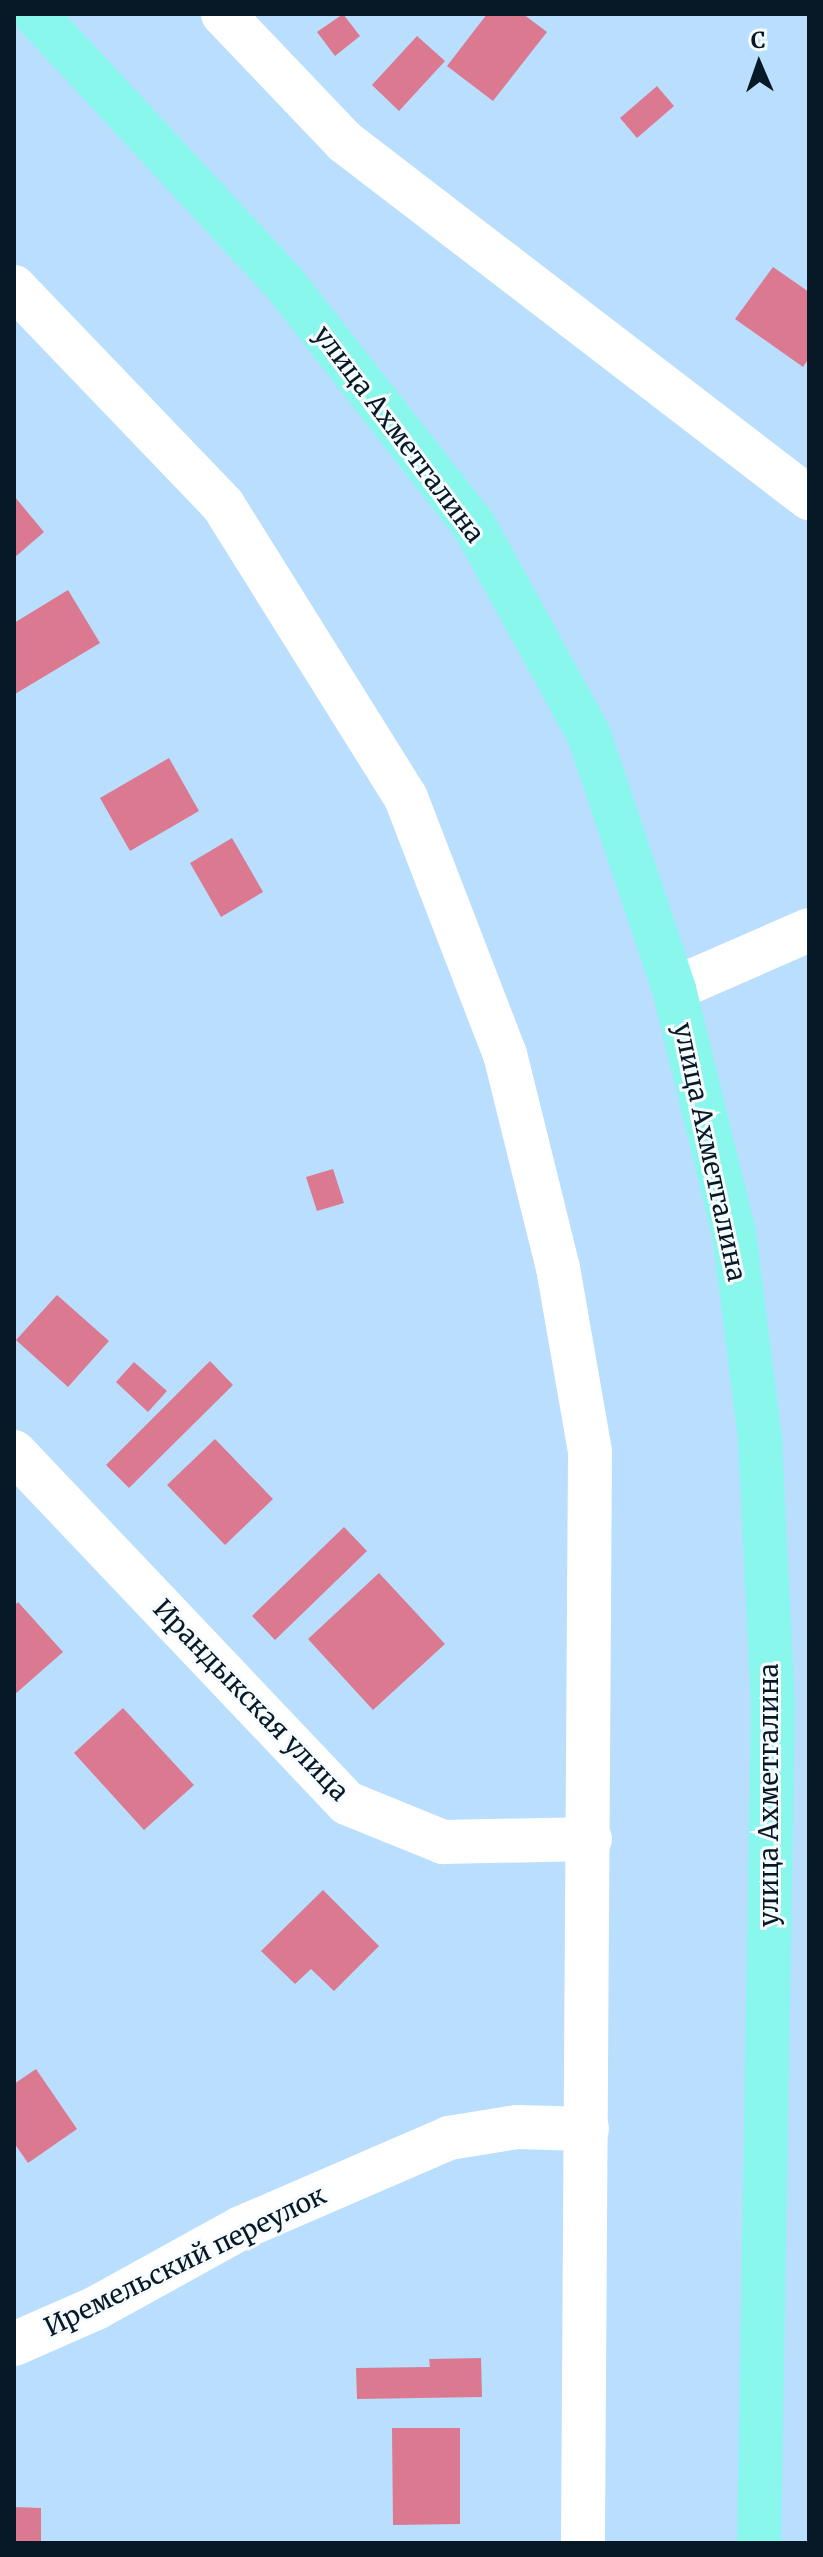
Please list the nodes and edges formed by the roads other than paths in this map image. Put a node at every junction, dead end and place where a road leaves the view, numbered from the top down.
1 (35, 14) edge
2 (223, 14) edge
3 (14, 287) edge
4 (809, 498) edge
5 (809, 930) edge
6 (674, 989) junction
7 (14, 1452) edge
8 (590, 1839) junction
9 (587, 2129) junction
10 (14, 2344) edge
11 (583, 2543) edge
12 (759, 2543) edge

1 - 6 main road, улица Ахметгалина
2 - 4 street
3 - 8 street
5 - 6 street
6 - 12 main road, улица Ахметгалина
7 - 8 street, Ирандыкская улица
8 - 9 street
9 - 10 street, Иремельский переулок
9 - 11 street

